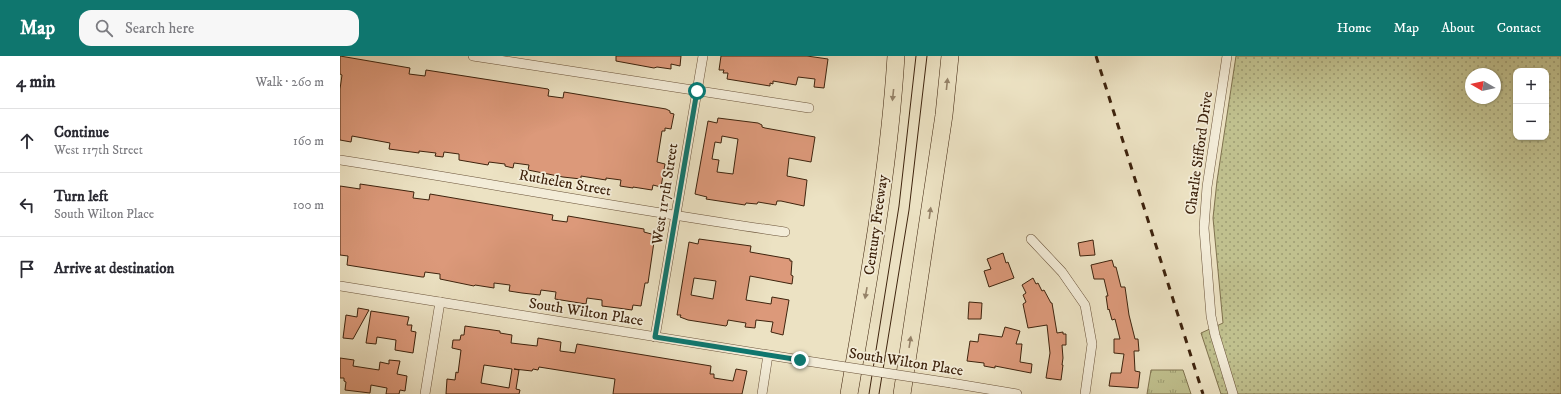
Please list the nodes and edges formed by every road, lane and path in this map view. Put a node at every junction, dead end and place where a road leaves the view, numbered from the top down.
1 (473, 56) edge
2 (703, 56) edge
3 (896, 56) edge
4 (950, 56) edge
5 (1227, 56) edge
6 (697, 91) junction
7 (809, 108) dead end
8 (340, 160) edge
9 (676, 216) junction
10 (786, 232) dead end
11 (1031, 239) dead end
12 (340, 286) edge
13 (440, 302) junction
14 (655, 337) junction
15 (768, 355) junction
16 (425, 394) edge
17 (762, 394) edge
18 (849, 394) edge
19 (902, 394) edge
20 (1017, 394) edge
21 (1085, 394) edge
22 (1233, 394) edge

1 - 6 street
2 - 6 street, West 117th Street
3 -> 18 highway, Century Freeway
19 -> 4 highway
5 - 22 street, Charlie Sifford Drive
6 - 7 street
6 - 9 street, West 117th Street
8 - 9 street, Ruthelen Street
9 - 10 street, Ruthelen Street
9 - 14 street, West 117th Street
11 - 21 street
12 - 13 street, South Wilton Place
13 - 14 street, South Wilton Place
13 - 16 street
14 - 15 street, South Wilton Place
15 - 17 street
15 - 20 street, South Wilton Place, bridge

